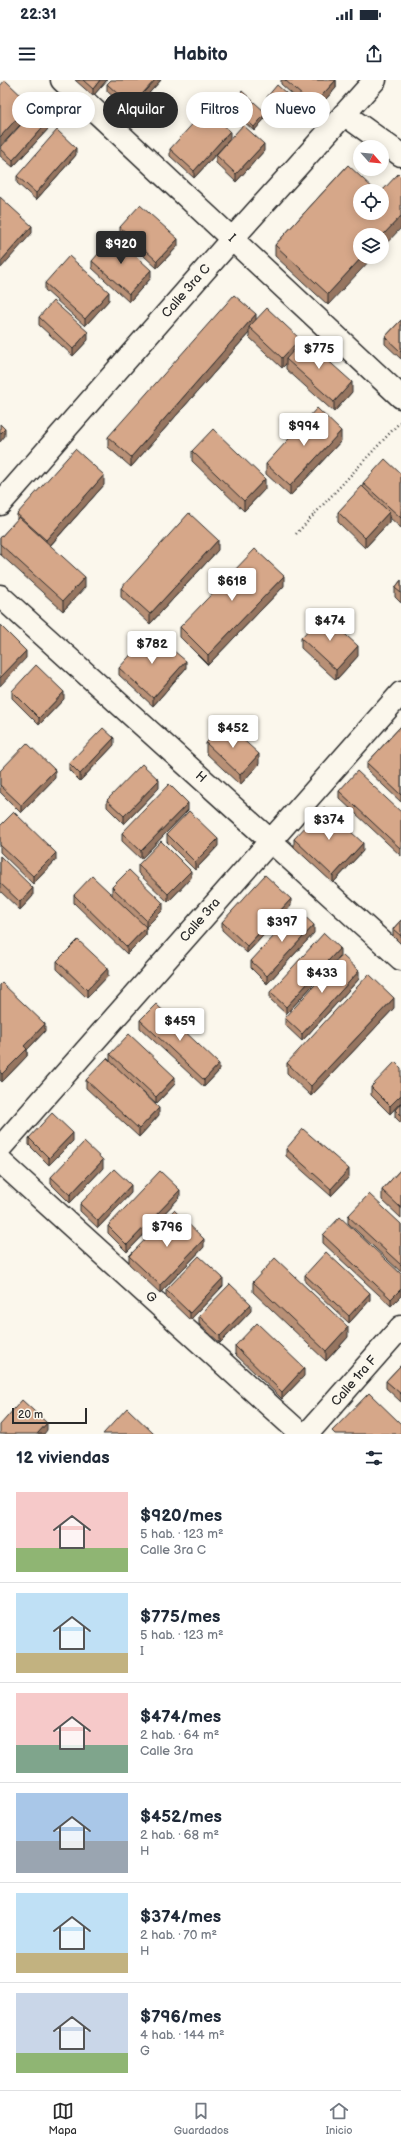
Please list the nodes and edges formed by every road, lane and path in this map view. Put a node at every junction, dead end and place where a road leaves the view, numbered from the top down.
1 (62, 80) edge
2 (375, 80) edge
3 (344, 114) junction
4 (401, 155) edge
5 (232, 239) junction
6 (401, 398) edge
7 (401, 421) edge
8 (0, 504) edge
9 (296, 534) dead end
10 (0, 596) edge
11 (401, 693) edge
12 (270, 840) junction
13 (401, 960) edge
14 (0, 1148) edge
15 (0, 1161) edge
16 (401, 1327) edge
17 (301, 1434) edge
18 (307, 1434) edge

1 - 5 street, I
2 - 3 street, Calle 3ra C
3 - 4 street
3 - 5 street, Calle 3ra C
5 - 6 street, I
5 - 8 street, Calle 3ra C
7 - 9 path
10 - 12 street, H
11 - 12 street, Calle 3ra
12 - 13 street, H
12 - 14 street, Calle 3ra
15 - 17 street, G
16 - 18 street, Calle 1ra F

